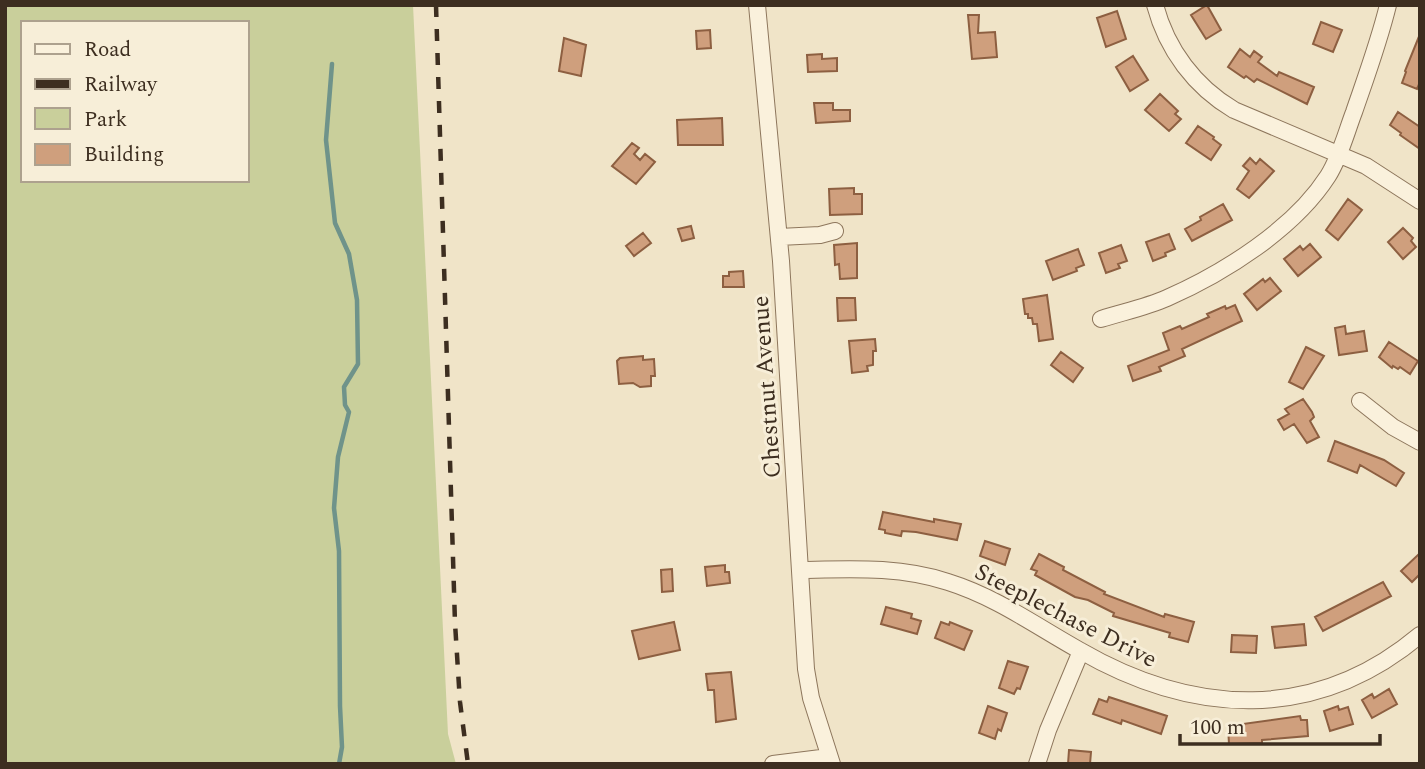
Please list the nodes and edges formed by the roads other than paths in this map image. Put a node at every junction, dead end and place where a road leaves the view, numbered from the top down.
1 (757, 5) edge
2 (1155, 5) edge
3 (1388, 5) edge
4 (1339, 154) junction
5 (1420, 201) edge
6 (835, 231) dead end
7 (779, 237) junction
8 (1101, 319) dead end
9 (1360, 401) dead end
10 (1420, 442) edge
11 (801, 570) junction
12 (1420, 635) edge
13 (1081, 651) junction
14 (830, 760) edge
15 (773, 764) edge
16 (1037, 764) edge

1 - 7 street, Chestnut Avenue
2 - 4 street
3 - 4 street
4 - 5 street
4 - 8 street
6 - 7 street
7 - 11 street, Chestnut Avenue
9 - 10 street
11 - 13 street, Steeplechase Drive
11 - 14 street, Chestnut Avenue
12 - 13 street, Steeplechase Drive
13 - 16 street
14 - 15 street

